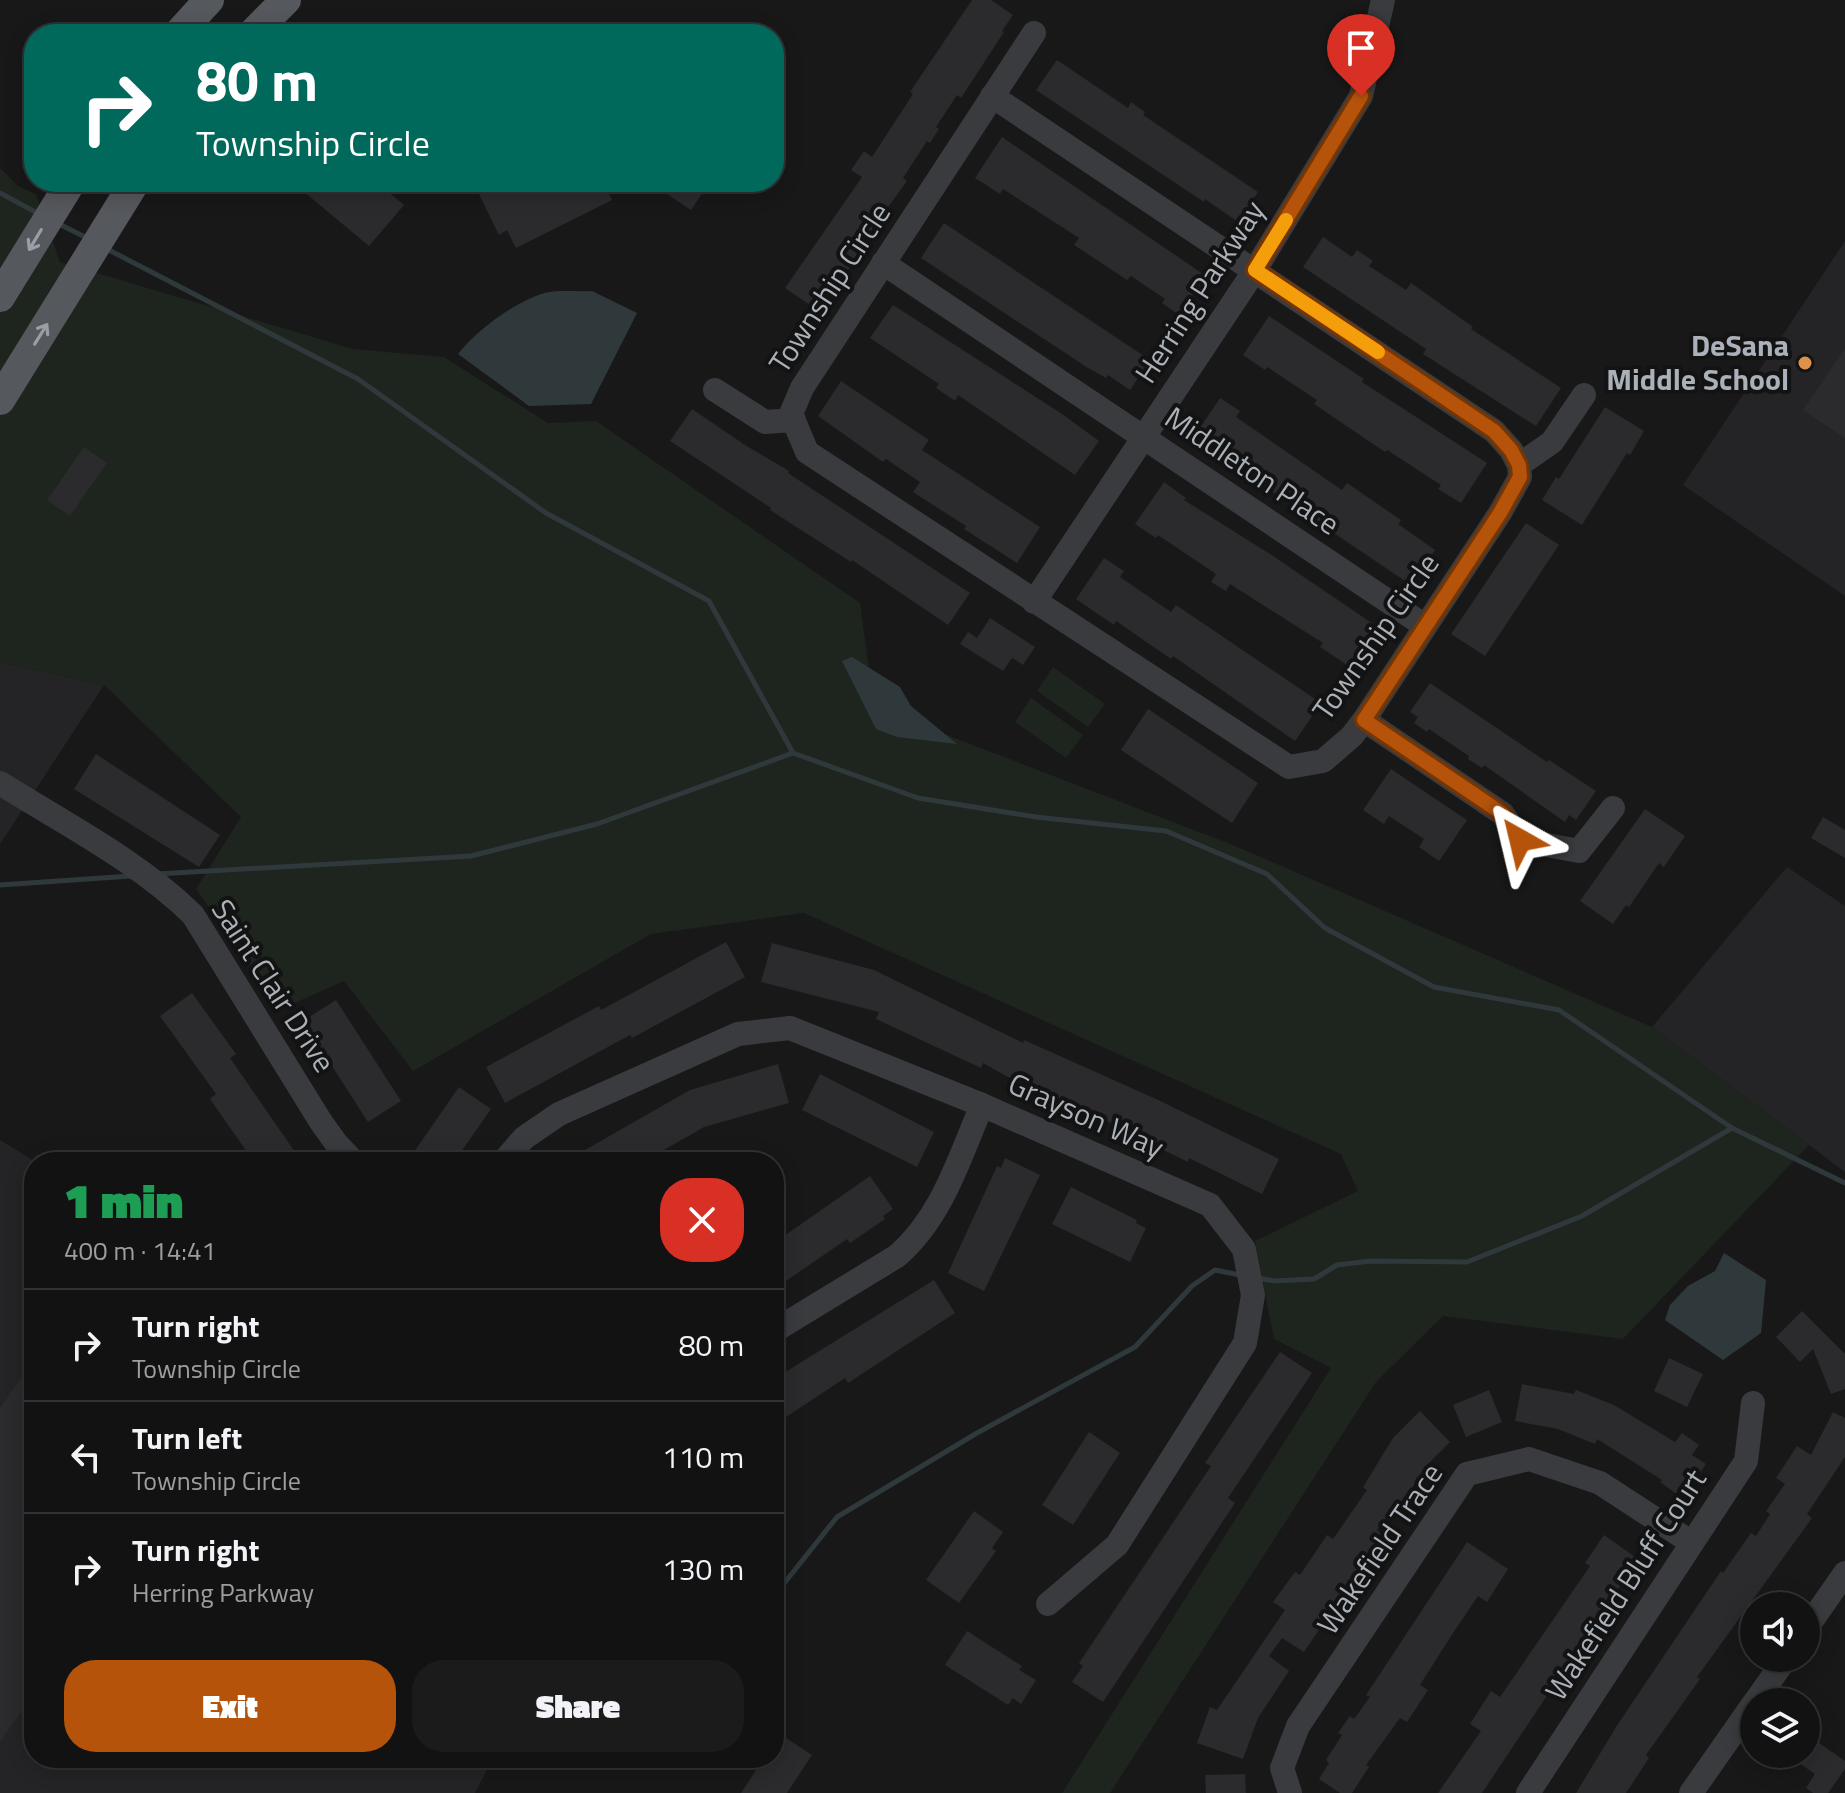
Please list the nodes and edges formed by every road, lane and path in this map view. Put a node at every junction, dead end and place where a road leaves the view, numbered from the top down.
1 (209, 0) edge
2 (286, 0) edge
3 (1383, 0) edge
4 (187, 24) edge
5 (262, 24) edge
6 (1034, 33) dead end
7 (992, 96) junction
8 (65, 192) edge
9 (129, 192) edge
10 (883, 263) junction
11 (1255, 270) junction
12 (0, 297) edge
13 (715, 390) dead end
14 (1584, 395) dead end
15 (0, 400) edge
16 (794, 420) junction
17 (1144, 437) junction
18 (1519, 465) junction
19 (1034, 602) junction
20 (1425, 626) junction
21 (1364, 720) junction
22 (0, 783) edge
23 (1613, 808) dead end
24 (982, 1105) junction
25 (345, 1152) edge
26 (512, 1152) edge
27 (784, 1325) edge
28 (1753, 1403) dead end
29 (1692, 1543) junction
30 (1845, 1573) edge
31 (1048, 1604) dead end
32 (1820, 1609) edge
33 (1740, 1723) edge
34 (1290, 1793) edge
35 (1528, 1793) edge
36 (1691, 1793) edge

1 - 4 main road
2 - 5 main road
3 - 11 street, Herring Parkway
6 - 7 street, Township Circle
7 - 10 street, Township Circle
7 - 11 street
8 -> 12 main road
15 -> 9 main road
10 - 16 street, Township Circle
10 - 17 street, Middleton Place
11 - 17 street, Herring Parkway
11 - 18 street
13 - 16 street
14 - 18 street
16 - 19 street, Township Circle
17 - 19 street, Herring Parkway
17 - 20 street, Middleton Place
18 - 20 street, Township Circle
19 - 21 street, Township Circle
20 - 21 street, Township Circle
21 - 23 street
22 - 25 street, Saint Clair Drive
24 - 26 street, Grayson Way
24 - 27 street
24 - 31 street, Grayson Way
28 - 29 street, Wakefield Bluff Court
29 - 34 street, Wakefield Trace
29 - 35 street, Wakefield Bluff Court
30 - 32 street
33 - 36 street

